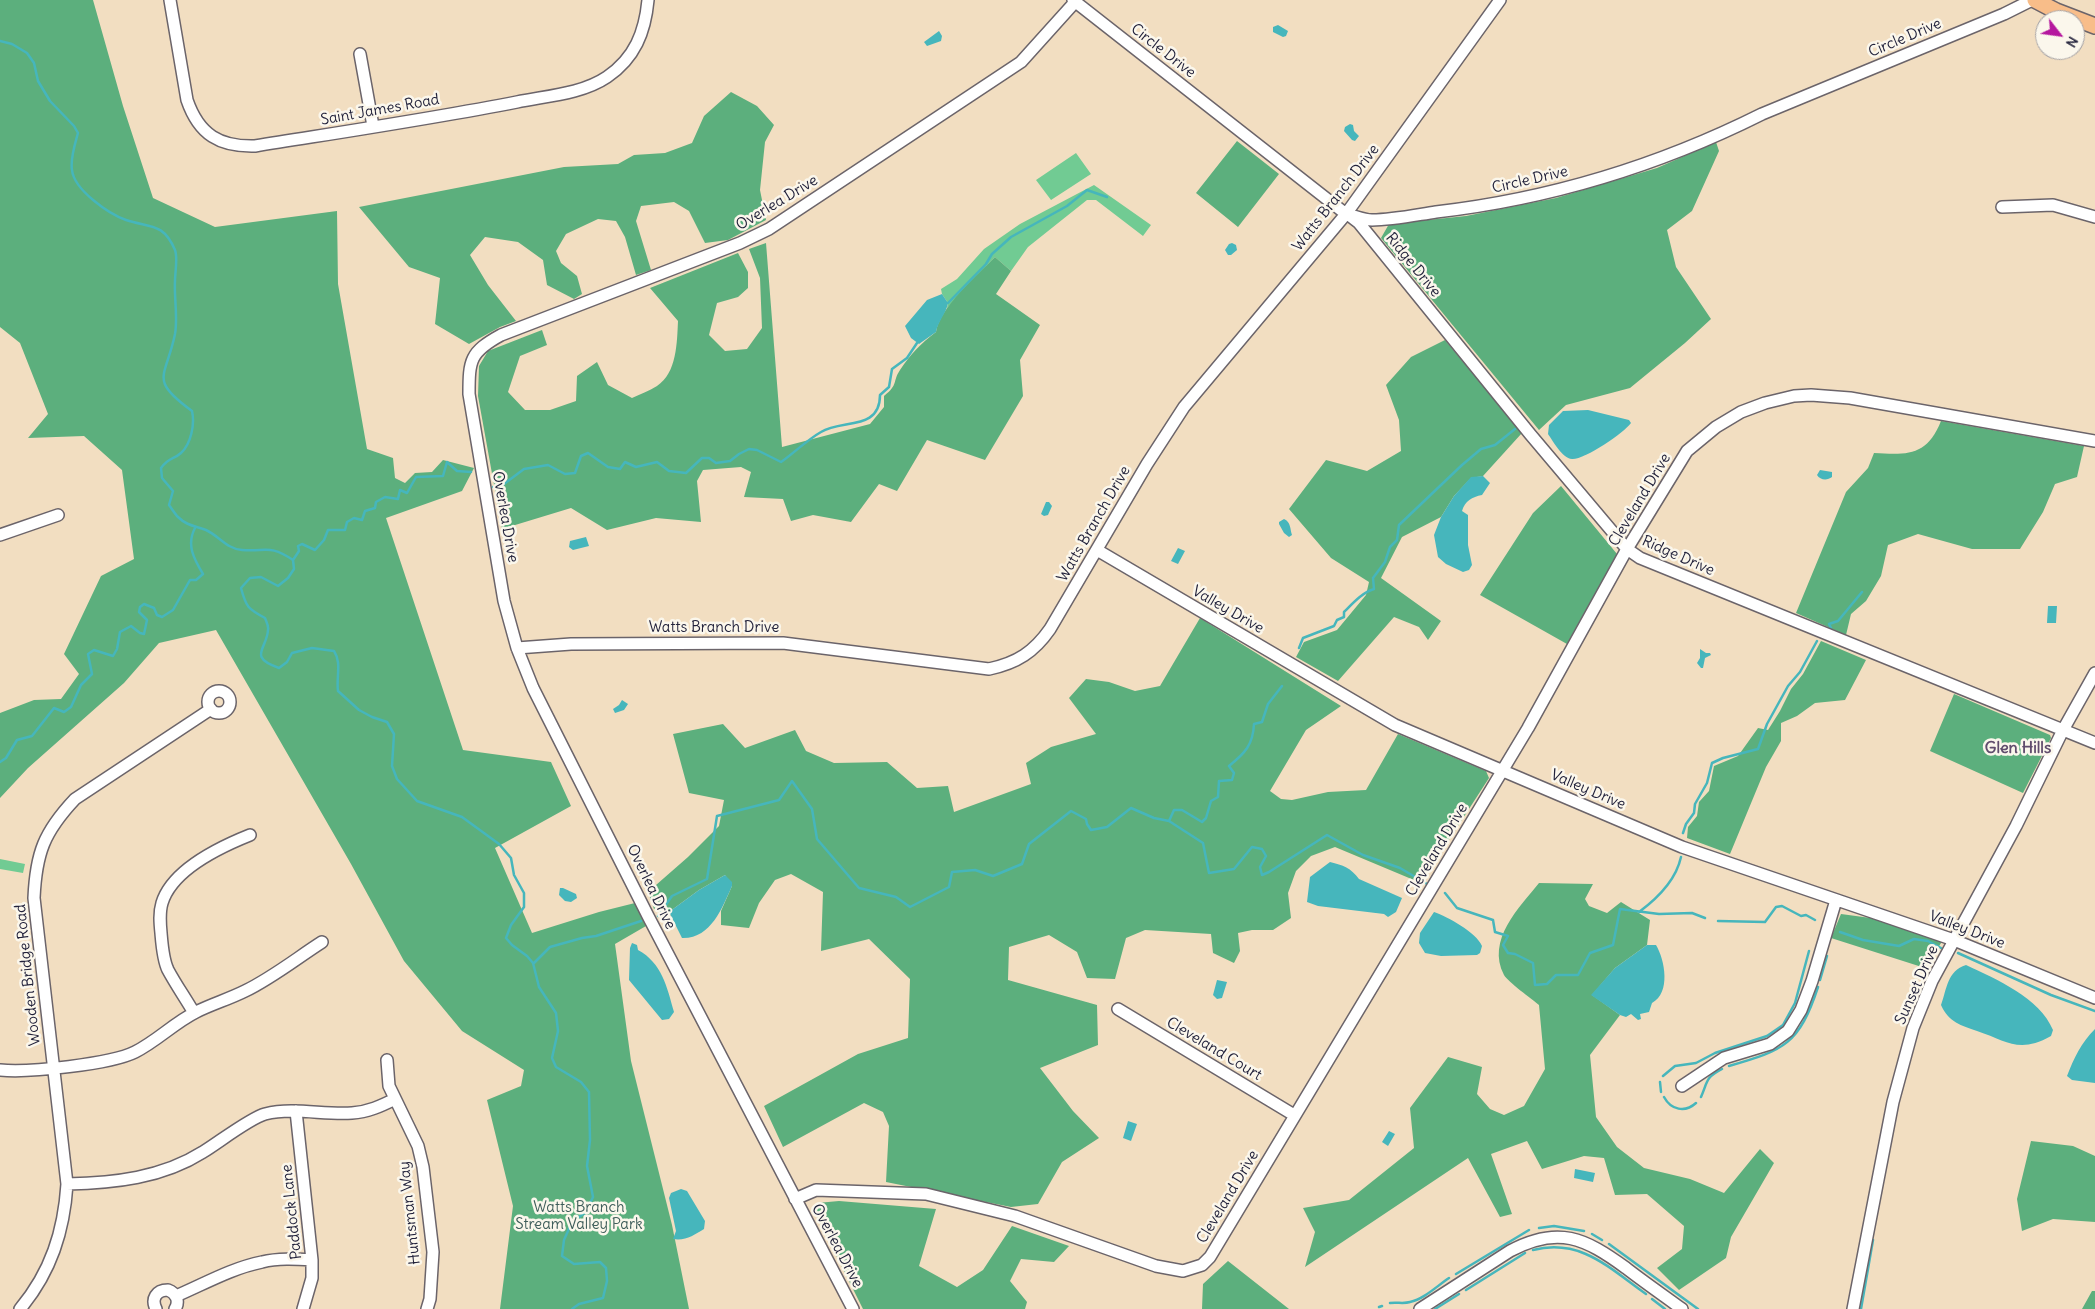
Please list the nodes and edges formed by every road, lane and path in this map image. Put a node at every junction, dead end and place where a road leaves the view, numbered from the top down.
1 (170, 0) edge
2 (648, 0) edge
3 (1500, 0) edge
4 (2034, 0) edge
5 (1074, 1) edge
6 (2095, 26) edge
7 (360, 54) dead end
8 (373, 126) junction
9 (2002, 207) dead end
10 (1346, 214) junction
11 (2095, 217) edge
12 (2095, 441) edge
13 (58, 515) dead end
14 (0, 535) edge
15 (1627, 549) junction
16 (1097, 550) junction
17 (517, 648) junction
18 (2095, 673) edge
19 (211, 709) dead end
20 (2063, 730) junction
21 (2095, 743) edge
22 (1503, 771) junction
23 (250, 835) dead end
24 (1836, 900) junction
25 (1954, 940) junction
26 (322, 942) dead end
27 (2095, 998) edge
28 (1118, 1009) dead end
29 (194, 1013) junction
30 (387, 1060) dead end
31 (53, 1067) junction
32 (0, 1070) edge
33 (1682, 1086) dead end
34 (395, 1099) junction
35 (296, 1111) junction
36 (1294, 1115) junction
37 (67, 1184) junction
38 (795, 1199) junction
39 (312, 1260) junction
40 (176, 1296) junction
41 (20, 1309) edge
42 (156, 1309) edge
43 (175, 1309) edge
44 (303, 1309) edge
45 (427, 1309) edge
46 (853, 1309) edge
47 (1420, 1309) edge
48 (1682, 1309) edge
49 (1853, 1309) edge

1 - 8 street, Saint James Road
2 - 8 street, Saint James Road
3 - 10 street, Watts Branch Drive
4 - 6 main road
4 - 10 street, Circle Drive
5 - 10 street, Circle Drive
5 - 17 street, Overlea Drive
7 - 8 street
9 - 11 street
10 - 15 street, Ridge Drive
10 - 16 street, Watts Branch Drive
12 - 15 street, Cleveland Drive
13 - 14 street
15 - 20 street, Ridge Drive
15 - 22 street, Cleveland Drive
16 - 17 street, Watts Branch Drive
16 - 22 street, Valley Drive
17 - 38 street, Overlea Drive
18 - 20 street, Sunset Drive
19 - 31 street, Wooden Bridge Road
20 - 21 street, Ridge Drive
20 - 25 street, Sunset Drive
22 - 24 street, Valley Drive
22 - 36 street, Cleveland Drive
23 - 29 street
24 - 25 street, Valley Drive
24 - 33 street
25 - 27 street, Valley Drive
25 - 49 street, Sunset Drive
26 - 29 street
28 - 36 street, Cleveland Court
29 - 31 street
30 - 34 street, Huntsman Way
31 - 32 street
31 - 37 street, Wooden Bridge Road
34 - 35 street
34 - 45 street, Huntsman Way
35 - 37 street
35 - 39 street, Paddock Lane
36 - 38 street, Cleveland Drive
37 - 41 street, Wooden Bridge Road
38 - 46 street, Overlea Drive
39 - 40 street
39 - 44 street, Paddock Lane
40 - 42 street
40 - 43 street
47 - 48 street

